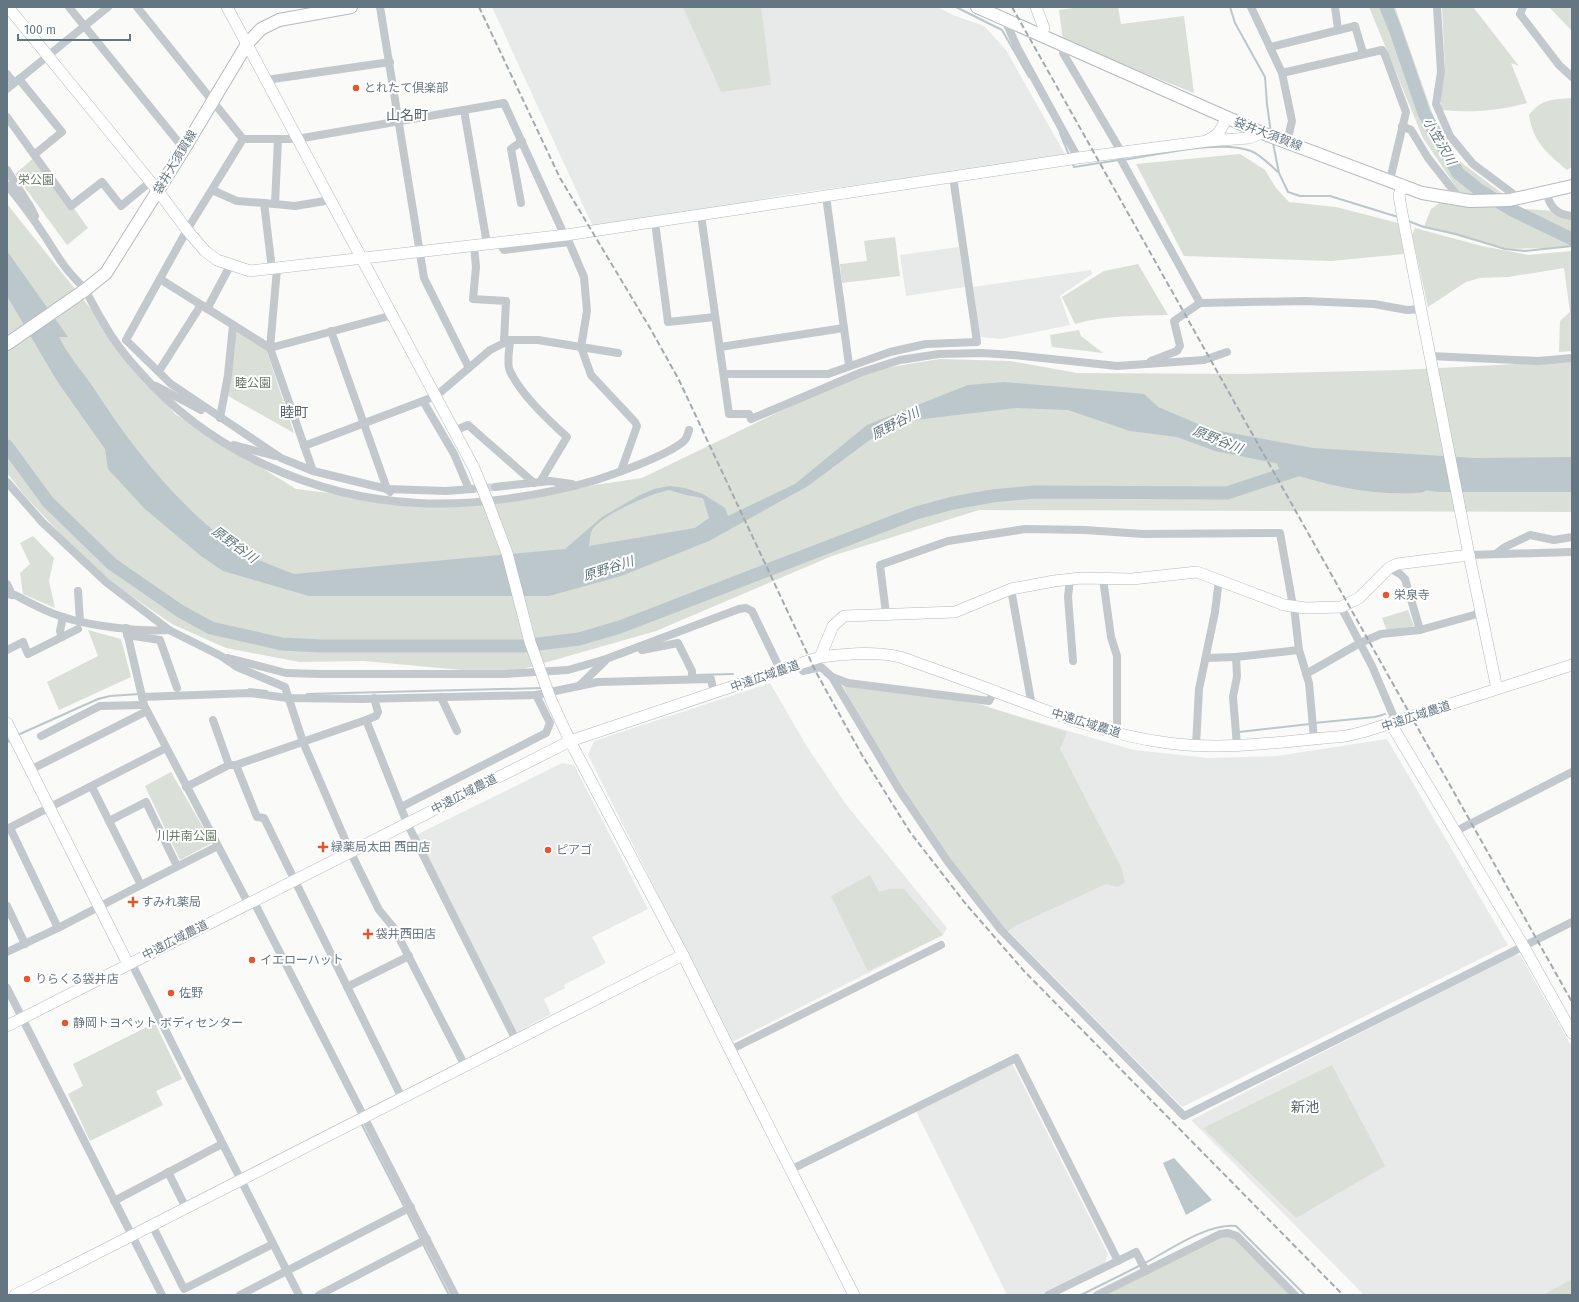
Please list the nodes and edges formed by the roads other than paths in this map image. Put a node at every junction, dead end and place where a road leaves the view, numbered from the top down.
1 (8, 7) edge
2 (69, 7) edge
3 (108, 7) edge
4 (137, 7) edge
5 (227, 7) edge
6 (351, 7) edge
7 (380, 7) edge
8 (977, 7) edge
9 (1036, 7) edge
10 (1251, 7) edge
11 (1335, 7) edge
12 (1437, 7) edge
13 (1523, 7) edge
14 (326, 9) edge
15 (1005, 20) junction
16 (84, 26) junction
17 (1338, 29) junction
18 (1041, 35) junction
19 (247, 44) junction
20 (1066, 46) junction
21 (1270, 47) junction
22 (1363, 53) junction
23 (48, 56) junction
24 (390, 62) junction
25 (1282, 73) junction
26 (7, 74) edge
27 (1572, 78) edge
28 (266, 80) junction
29 (17, 81) junction
30 (7, 89) edge
31 (212, 101) junction
32 (464, 110) junction
33 (7, 117) edge
34 (1227, 118) junction
35 (400, 122) junction
36 (1402, 126) junction
37 (1262, 133) junction
38 (243, 139) junction
39 (278, 139) junction
40 (297, 139) junction
41 (522, 140) junction
42 (1208, 140) junction
43 (1287, 142) junction
44 (184, 149) junction
45 (1120, 153) junction
46 (35, 154) junction
47 (1078, 158) junction
48 (7, 170) edge
49 (953, 177) junction
50 (1390, 180) junction
51 (7, 185) edge
52 (1403, 185) junction
53 (154, 186) junction
54 (1572, 186) edge
55 (212, 190) junction
56 (1546, 194) junction
57 (826, 196) junction
58 (331, 200) junction
59 (1466, 200) junction
60 (1515, 200) junction
61 (264, 203) junction
62 (521, 203) dead end
63 (275, 204) junction
64 (701, 215) junction
65 (1572, 216) edge
66 (655, 222) junction
67 (40, 228) junction
68 (187, 230) junction
69 (562, 230) dead end
70 (500, 243) junction
71 (487, 244) junction
72 (474, 246) junction
73 (421, 251) junction
74 (363, 258) junction
75 (230, 266) junction
76 (274, 269) junction
77 (160, 279) junction
78 (85, 290) junction
79 (1200, 302) junction
80 (204, 307) junction
81 (1421, 309) junction
82 (392, 315) junction
83 (716, 317) junction
84 (233, 325) junction
85 (844, 328) junction
86 (331, 331) junction
87 (507, 341) junction
88 (7, 344) edge
89 (581, 347) junction
90 (720, 347) junction
91 (270, 348) junction
92 (1227, 352) dead end
93 (618, 354) dead end
94 (1572, 358) edge
95 (1431, 360) junction
96 (848, 365) junction
97 (1137, 365) junction
98 (469, 368) junction
99 (159, 370) junction
100 (724, 374) junction
101 (150, 383) junction
102 (436, 396) junction
103 (423, 401) junction
104 (220, 418) junction
105 (364, 423) junction
106 (689, 430) dead end
107 (454, 431) junction
108 (222, 442) junction
109 (304, 446) junction
110 (281, 458) junction
111 (312, 471) junction
112 (620, 471) junction
113 (7, 482) edge
114 (537, 483) junction
115 (577, 485) junction
116 (495, 487) tunnel mouth
117 (387, 489) junction
118 (487, 500) junction
119 (419, 503) junction
120 (1572, 537) edge
121 (1572, 552) edge
122 (1469, 554) junction
123 (1497, 554) junction
124 (1389, 568) junction
125 (1070, 579) junction
126 (1103, 579) junction
127 (1219, 579) junction
128 (7, 584) edge
129 (1011, 589) junction
130 (78, 591) dead end
131 (10, 594) edge
132 (1293, 607) junction
133 (1341, 607) junction
134 (1481, 613) junction
135 (886, 614) junction
136 (63, 617) junction
137 (79, 625) junction
138 (169, 630) junction
139 (1420, 630) junction
140 (126, 631) junction
141 (62, 637) junction
142 (1360, 643) junction
143 (7, 650) edge
144 (1299, 650) junction
145 (622, 653) junction
146 (221, 656) junction
147 (820, 657) junction
148 (1236, 657) junction
149 (1206, 658) junction
150 (606, 659) junction
151 (1073, 661) dead end
152 (800, 665) junction
153 (1572, 665) edge
154 (781, 671) junction
155 (1306, 674) junction
156 (832, 677) junction
157 (692, 679) junction
158 (578, 687) junction
159 (177, 688) dead end
160 (1498, 689) junction
161 (994, 691) junction
162 (714, 693) junction
163 (536, 695) junction
164 (441, 696) junction
165 (288, 698) junction
166 (374, 698) junction
167 (144, 704) junction
168 (1032, 706) junction
169 (213, 720) dead end
170 (366, 720) junction
171 (7, 723) edge
172 (1393, 723) junction
173 (457, 731) dead end
174 (1117, 733) junction
175 (41, 736) dead end
176 (1314, 739) junction
177 (570, 741) junction
178 (303, 742) junction
179 (1196, 745) junction
180 (1237, 746) junction
181 (166, 748) junction
182 (232, 765) junction
183 (30, 770) junction
184 (1572, 772) edge
185 (92, 787) junction
186 (186, 787) junction
187 (401, 807) junction
188 (49, 808) junction
189 (109, 821) junction
190 (407, 823) junction
191 (8, 829) edge
192 (1454, 832) junction
193 (218, 846) junction
194 (350, 852) junction
195 (177, 866) junction
196 (294, 880) junction
197 (140, 885) junction
198 (250, 901) junction
199 (7, 906) edge
200 (99, 907) junction
201 (1572, 922) edge
202 (58, 928) junction
203 (25, 944) junction
204 (941, 945) dead end
205 (1524, 947) junction
206 (7, 952) edge
207 (683, 955) junction
208 (409, 956) junction
209 (129, 963) junction
210 (347, 987) junction
211 (7, 988) edge
212 (22, 1018) junction
213 (7, 1026) edge
214 (1572, 1033) edge
215 (516, 1040) junction
216 (730, 1050) junction
217 (465, 1066) junction
218 (402, 1098) junction
219 (363, 1118) junction
220 (222, 1144) junction
221 (790, 1170) junction
222 (168, 1172) junction
223 (241, 1180) junction
224 (114, 1201) junction
225 (186, 1208) junction
226 (407, 1209) junction
227 (152, 1225) junction
228 (131, 1236) junction
229 (423, 1241) junction
230 (273, 1244) junction
231 (1118, 1260) junction
232 (1146, 1271) junction
233 (287, 1272) junction
234 (15, 1295) edge
235 (162, 1295) edge
236 (240, 1295) edge
237 (299, 1295) edge
238 (319, 1295) edge
239 (455, 1295) edge
240 (854, 1295) edge
241 (1048, 1295) edge
242 (1097, 1295) edge
243 (1295, 1295) edge

1 - 23 street
2 - 16 street
3 - 16 street
4 - 31 street
5 - 19 street
6 - 14 main road, 袋井大須賀線
7 - 24 street
8 - 15 main road, 袋井大須賀線
9 - 18 street
10 - 21 street
11 - 17 street
12 - 60 street
13 - 27 street
14 - 19 main road, 袋井大須賀線
15 - 18 main road, 袋井大須賀線
15 - 47 street
16 - 23 street
16 - 44 street
17 - 21 street
17 - 22 street
18 - 20 main road, 袋井大須賀線
19 - 28 street
19 - 31 main road, 袋井大須賀線
20 - 34 main road, 袋井大須賀線
20 - 45 street
21 - 25 street
22 - 25 street
22 - 36 street
23 - 29 street
23 - 53 street
24 - 28 street
24 - 35 street
25 - 43 street
26 - 29 street
28 - 40 street
29 - 30 street
29 - 46 street
31 - 38 street
31 - 44 main road, 袋井大須賀線
32 - 35 street
32 - 41 street
32 - 71 street
33 - 46 street
34 - 37 main road, 袋井大須賀線
34 - 42 street
35 - 40 street
35 - 73 street
36 - 50 street
36 - 59 street
37 - 42 street
37 - 43 main road, 袋井大須賀線
38 - 39 street
38 - 55 street
39 - 40 street
39 - 63 street
40 - 58 street
41 - 62 street
41 - 69 street
42 - 45 street
43 - 50 main road, 袋井大須賀線
44 - 53 main road, 袋井大須賀線
45 - 47 street
45 - 79 street
46 - 53 street
47 - 49 street
48 - 67 street
49 - 57 street
49 - 96 street
50 - 52 main road, 袋井大須賀線
51 - 67 street
52 - 59 main road, 袋井大須賀線
52 - 81 street
53 - 68 street
53 - 78 main road, 袋井大須賀線
54 - 56 main road, 袋井大須賀線
55 - 61 street
55 - 68 street
56 - 60 main road, 袋井大須賀線
56 - 65 street
57 - 64 street
57 - 85 street
58 - 63 street
58 - 74 street
59 - 60 main road, 袋井大須賀線
61 - 63 street
61 - 76 street
64 - 66 street
64 - 83 street
66 - 70 street
66 - 83 street
67 - 78 street
68 - 75 street
68 - 77 street
70 - 71 street
70 - 89 street
71 - 72 street
72 - 73 street
72 - 87 street
73 - 74 street
73 - 98 street
74 - 76 street
74 - 82 street
75 - 76 street
75 - 80 street
76 - 91 street
77 - 80 street
77 - 99 street
78 - 88 main road, 袋井大須賀線
78 - 101 street
79 - 81 street
79 - 97 street
80 - 84 street
80 - 99 street
81 - 95 street
82 - 86 street
82 - 102 street
83 - 90 street
84 - 91 street
84 - 104 street
85 - 90 street
85 - 96 street
86 - 91 street
86 - 105 street
87 - 89 street
87 - 98 street
87 - 114 street
89 - 93 street
89 - 112 street
90 - 100 street
91 - 109 street
92 - 97 street
94 - 95 street
95 - 122 street
96 - 100 street
97 - 100 street
98 - 102 street
99 - 104 street
101 - 104 street
101 - 108 street
102 - 103 street
102 - 107 street
103 - 105 street
103 - 117 street
104 - 110 street
105 - 109 street
105 - 117 street
106 - 112 street
107 - 114 street
107 - 118 street
108 - 110 street
108 - 119 street
109 - 111 street
110 - 111 street
111 - 117 street
112 - 115 street
113 - 138 street
114 - 115 street
114 - 116 street
115 - 118 street
117 - 119 street
118 - 119 street
118 - 177 street, bridge
120 - 123 street
121 - 123 street
122 - 123 street
122 - 124 street
122 - 134 street
124 - 133 street
124 - 139 street
125 - 126 street
125 - 129 street
125 - 151 street
126 - 127 street
126 - 174 street
127 - 132 street
127 - 149 street
128 - 131 street
129 - 135 street
129 - 168 street
130 - 137 street
131 - 136 street
132 - 133 street
132 - 135 street
132 - 144 street
133 - 142 street
134 - 139 street
134 - 160 street
135 - 147 street
136 - 137 street
136 - 141 street
137 - 140 street
137 - 141 street
138 - 140 street
138 - 146 street
139 - 142 street
140 - 159 street
140 - 167 street
141 - 143 street
142 - 155 street
142 - 172 street
144 - 148 street
144 - 155 street
145 - 150 street
145 - 154 street
145 - 157 street
146 - 150 street
146 - 165 street
147 - 152 street, 中遠広域農道
147 - 161 street, 中遠広域農道
148 - 149 street
148 - 180 street
149 - 179 street
150 - 158 street
152 - 154 street, 中遠広域農道
152 - 156 street
153 - 160 street, 中遠広域農道
154 - 162 street, 中遠広域農道
155 - 176 street
156 - 161 street
156 - 205 street
157 - 158 street
157 - 162 street
158 - 163 street
160 - 172 street, 中遠広域農道
161 - 168 street, 中遠広域農道
162 - 177 street, 中遠広域農道
163 - 164 street
163 - 187 street
164 - 166 street
164 - 173 street
165 - 166 street
165 - 167 street
165 - 178 street
166 - 170 street
167 - 175 street
167 - 181 street
167 - 183 street
168 - 174 street, 中遠広域農道
169 - 182 street
170 - 178 street
170 - 187 street
171 - 183 street
172 - 176 street, 中遠広域農道
172 - 192 street
174 - 179 street, 中遠広域農道
176 - 180 street, 中遠広域農道
177 - 190 street, 中遠広域農道
177 - 207 street
178 - 182 street
178 - 194 street
179 - 180 street, 中遠広域農道
181 - 185 street
181 - 186 street
182 - 186 street
182 - 196 street
183 - 188 street
184 - 192 street
185 - 188 street
185 - 189 street
186 - 193 street
187 - 190 street
188 - 191 street
188 - 200 street
189 - 195 street
189 - 197 street
190 - 194 street, 中遠広域農道
190 - 215 street
191 - 202 street
192 - 205 street
193 - 195 street
193 - 198 street
194 - 196 street, 中遠広域農道
194 - 208 street
195 - 197 street
196 - 198 street, 中遠広域農道
196 - 210 street
197 - 200 street
198 - 209 street, 中遠広域農道
198 - 219 street
199 - 203 street
200 - 202 street
200 - 209 street
201 - 205 street
202 - 203 street
203 - 206 street
204 - 216 street
205 - 214 street
207 - 215 street
207 - 216 street
208 - 210 street
208 - 217 street
209 - 212 street, 中遠広域農道
209 - 220 street
210 - 218 street
211 - 212 street
212 - 213 street, 中遠広域農道
212 - 224 street
215 - 217 street
216 - 221 street
217 - 218 street
218 - 219 street
219 - 223 street
219 - 226 street
220 - 222 street
220 - 223 street
221 - 231 street
221 - 240 street
222 - 224 street
222 - 225 street
223 - 225 street
223 - 230 street
224 - 228 street
225 - 227 street
226 - 229 street
226 - 233 street
227 - 228 street
227 - 230 street
228 - 234 street
228 - 235 street
229 - 238 street
229 - 239 street
230 - 233 street
231 - 232 street
231 - 241 street
232 - 242 street
232 - 243 street
233 - 236 street
233 - 237 street

